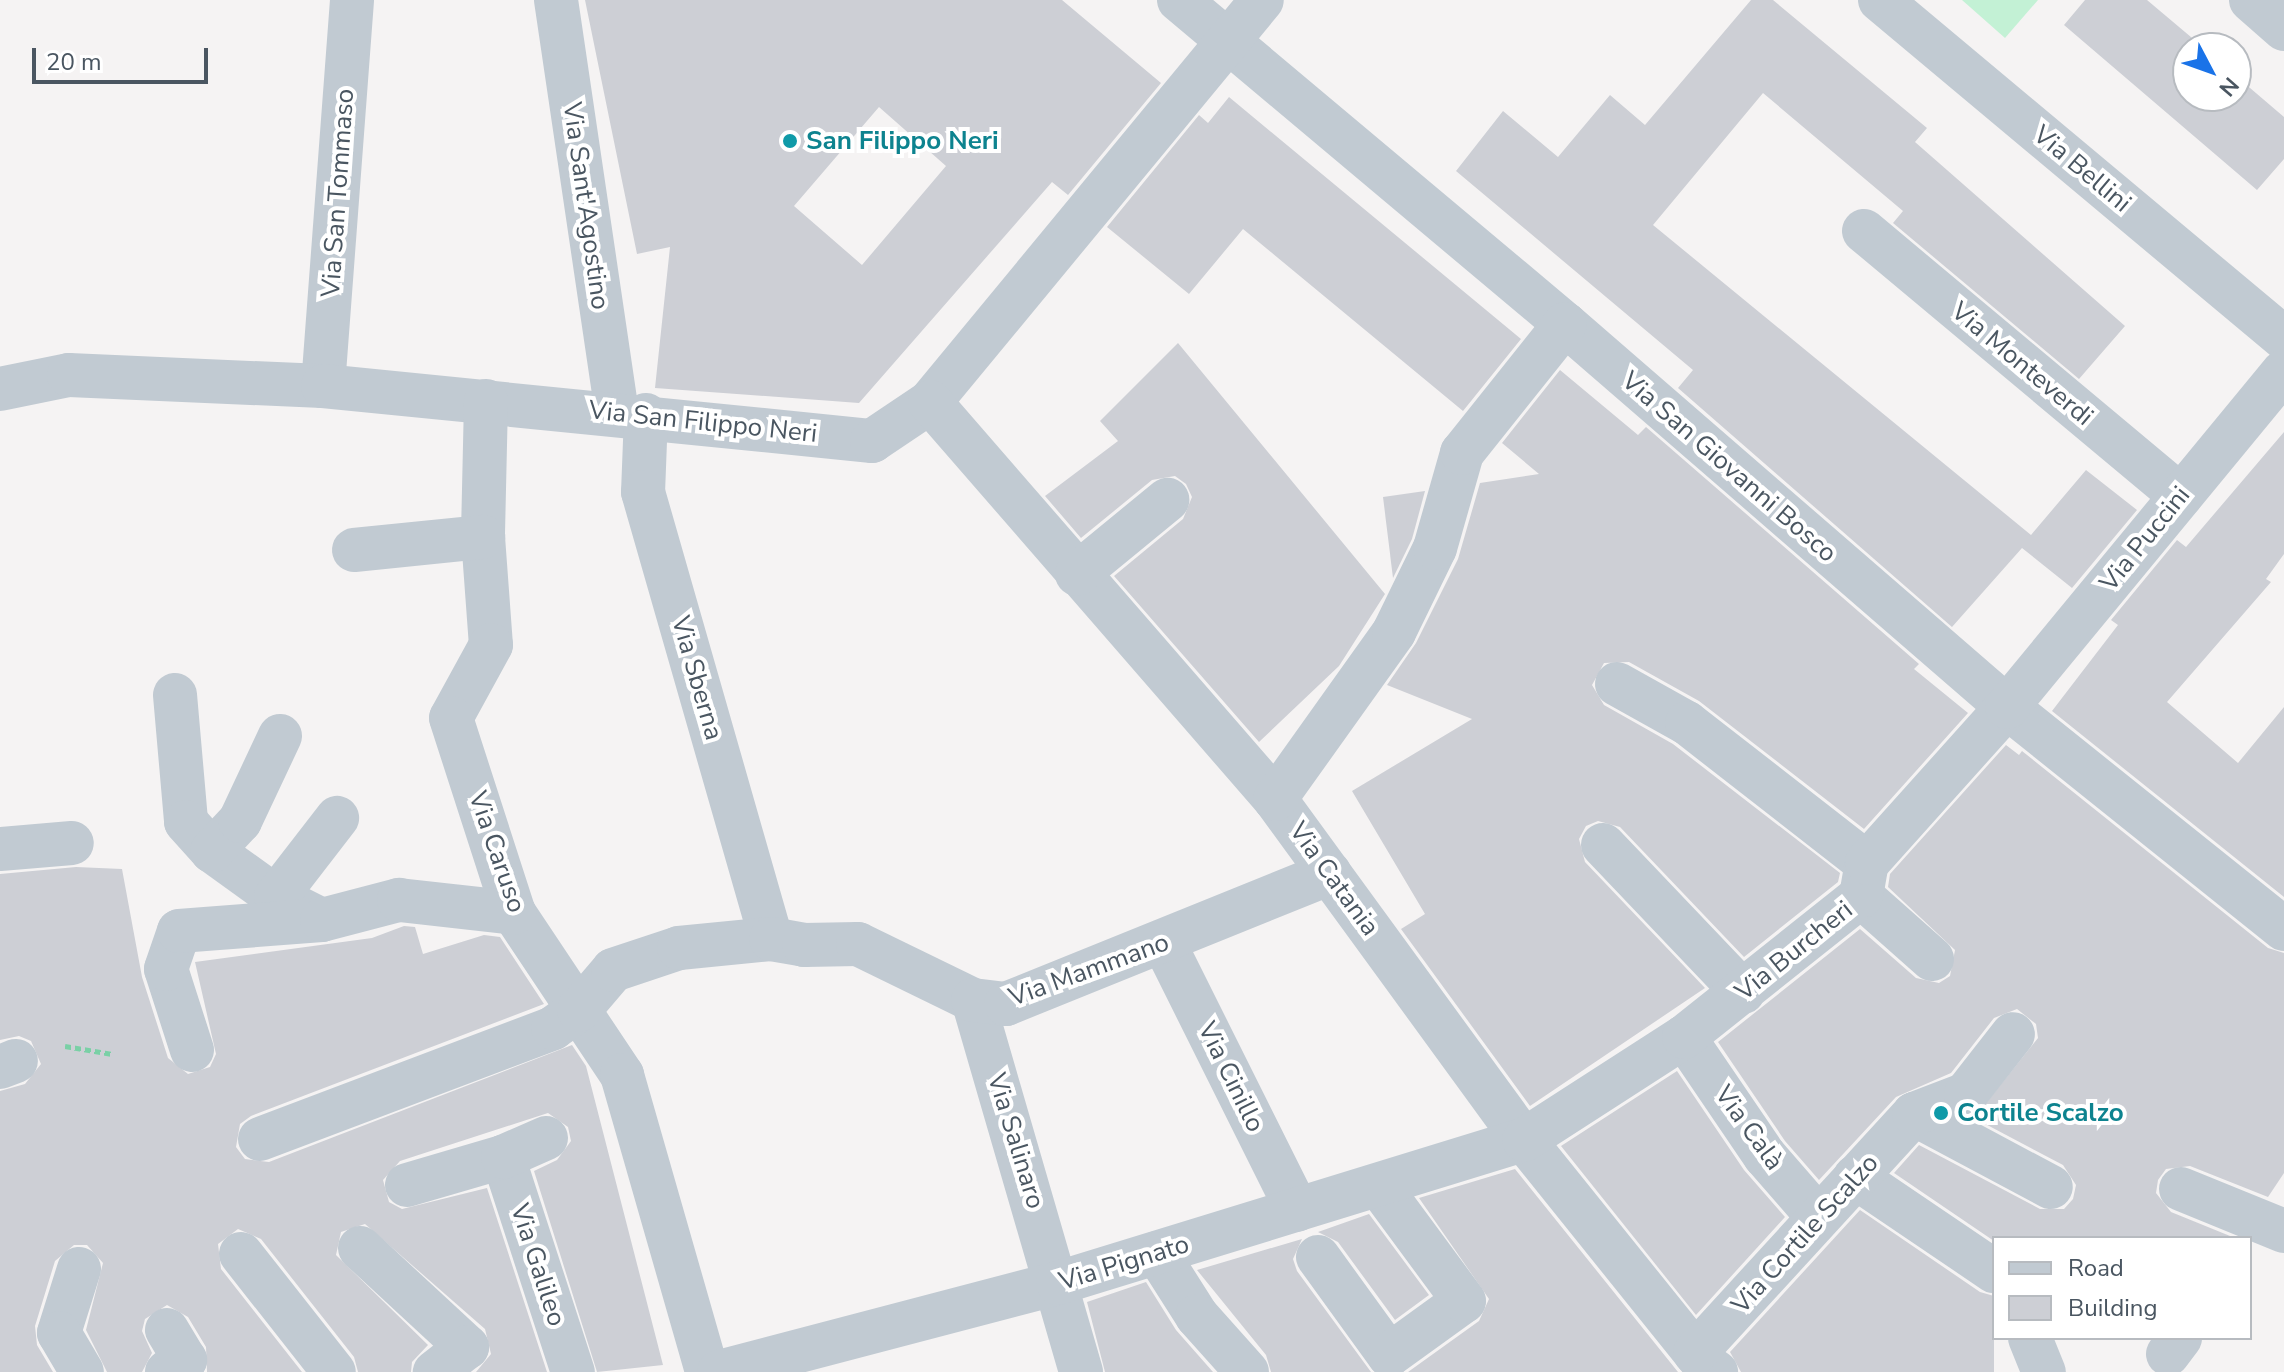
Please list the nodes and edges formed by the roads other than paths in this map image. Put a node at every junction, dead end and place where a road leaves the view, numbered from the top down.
1 (352, 0) edge
2 (556, 0) edge
3 (1179, 0) edge
4 (1262, 0) edge
5 (1880, 0) edge
6 (2251, 0) edge
7 (2284, 29) edge
8 (1227, 43) junction
9 (1864, 231) dead end
10 (1565, 324) junction
11 (2284, 338) edge
12 (2284, 371) edge
13 (323, 386) junction
14 (0, 389) edge
15 (486, 401) junction
16 (930, 402) junction
17 (632, 413) junction
18 (2181, 496) junction
19 (1167, 500) dead end
20 (483, 537) junction
21 (354, 550) dead end
22 (1077, 574) junction
23 (1617, 684) dead end
24 (175, 695) dead end
25 (2007, 707) junction
26 (280, 736) dead end
27 (1275, 799) junction
28 (337, 818) dead end
29 (72, 843) dead end
30 (1603, 845) dead end
31 (0, 849) edge
32 (212, 851) junction
33 (1330, 873) junction
34 (1864, 880) junction
35 (276, 897) junction
36 (514, 913) junction
37 (322, 920) junction
38 (2284, 929) edge
39 (771, 939) junction
40 (1164, 943) junction
41 (1932, 959) dead end
42 (1743, 992) junction
43 (973, 1000) junction
44 (579, 1010) junction
45 (2013, 1034) dead end
46 (1684, 1037) junction
47 (192, 1050) dead end
48 (1914, 1114) junction
49 (546, 1138) dead end
50 (260, 1139) dead end
51 (1524, 1140) junction
52 (503, 1157) junction
53 (1855, 1177) junction
54 (407, 1185) dead end
55 (1380, 1187) junction
56 (2051, 1187) dead end
57 (2181, 1189) dead end
58 (1297, 1210) junction
59 (1818, 1217) junction
60 (2270, 1227) edge
61 (360, 1248) dead end
62 (1157, 1253) junction
63 (241, 1254) dead end
64 (1318, 1257) dead end
65 (79, 1269) dead end
66 (1992, 1270) edge
67 (1058, 1283) junction
68 (2031, 1340) edge
69 (825, 1360) edge
70 (1702, 1365) edge
71 (82, 1372) edge
72 (334, 1372) edge
73 (435, 1372) edge
74 (573, 1372) edge
75 (707, 1372) edge
76 (719, 1372) edge
77 (1081, 1372) edge
78 (1247, 1372) edge
79 (2044, 1372) edge

1 - 13 street, Via San Tommaso
2 - 17 street, Via Sant'Agostino
3 - 8 street, Via San Giovanni Bosco
4 - 8 street, Via San Filippo Neri
5 - 11 street, Via Bellini
6 - 7 street
8 - 10 street, Via San Giovanni Bosco
8 - 16 street, Via San Filippo Neri
9 - 18 street, Via Monteverdi
10 - 25 street, Via San Giovanni Bosco
10 - 27 street
12 - 18 street, Via Puccini
13 - 14 street, Via San Filippo Neri
13 - 15 street, Via San Filippo Neri
15 - 17 street, Via San Filippo Neri
15 - 20 street, Via Caruso
16 - 17 street, Via San Filippo Neri
16 - 22 street, Via Catania
17 - 39 street, Via Sberna
18 - 25 street, Via Puccini
19 - 22 street
20 - 21 street
20 - 36 street, Via Caruso
22 - 27 street, Via Catania
23 - 34 street
24 - 32 street
25 - 34 street, Via Burcheri
25 - 38 street, Via San Giovanni Bosco
26 - 32 street
27 - 33 street, Via Catania
28 - 35 street
29 - 31 street
30 - 42 street
32 - 35 street
33 - 40 street, Via Mammano
33 - 51 street, Via Catania
34 - 41 street
34 - 42 street, Via Burcheri
35 - 37 street
36 - 37 street
36 - 44 street, Via Caruso
37 - 47 street
39 - 43 street, Via Mammano
39 - 44 street, Via Mammano
40 - 43 street, Via Mammano
40 - 58 street, Via Cinillo
42 - 46 street, Via Burcheri
43 - 67 street, Via Salinaro
44 - 50 street
44 - 75 street, Via Caruso
45 - 48 street
46 - 51 street, Via Burcheri
46 - 59 street, Via Calà
48 - 53 street, Via Cortile Scalzo
48 - 56 street
49 - 52 street
51 - 55 street, Via Pignato
51 - 70 street, Via Catania
52 - 54 street
52 - 74 street, Via Galileo
53 - 59 street, Via Cortile Scalzo
53 - 66 street
55 - 58 street, Via Pignato
55 - 64 street
57 - 60 street
58 - 62 street, Via Pignato
59 - 70 street, Via Cortile Scalzo
61 - 73 street
62 - 67 street, Via Pignato
62 - 78 street
63 - 72 street
65 - 71 street
67 - 69 street, Via Pignato
67 - 77 street, Via Salinaro
68 - 79 street
69 - 76 street, Via Pignato

